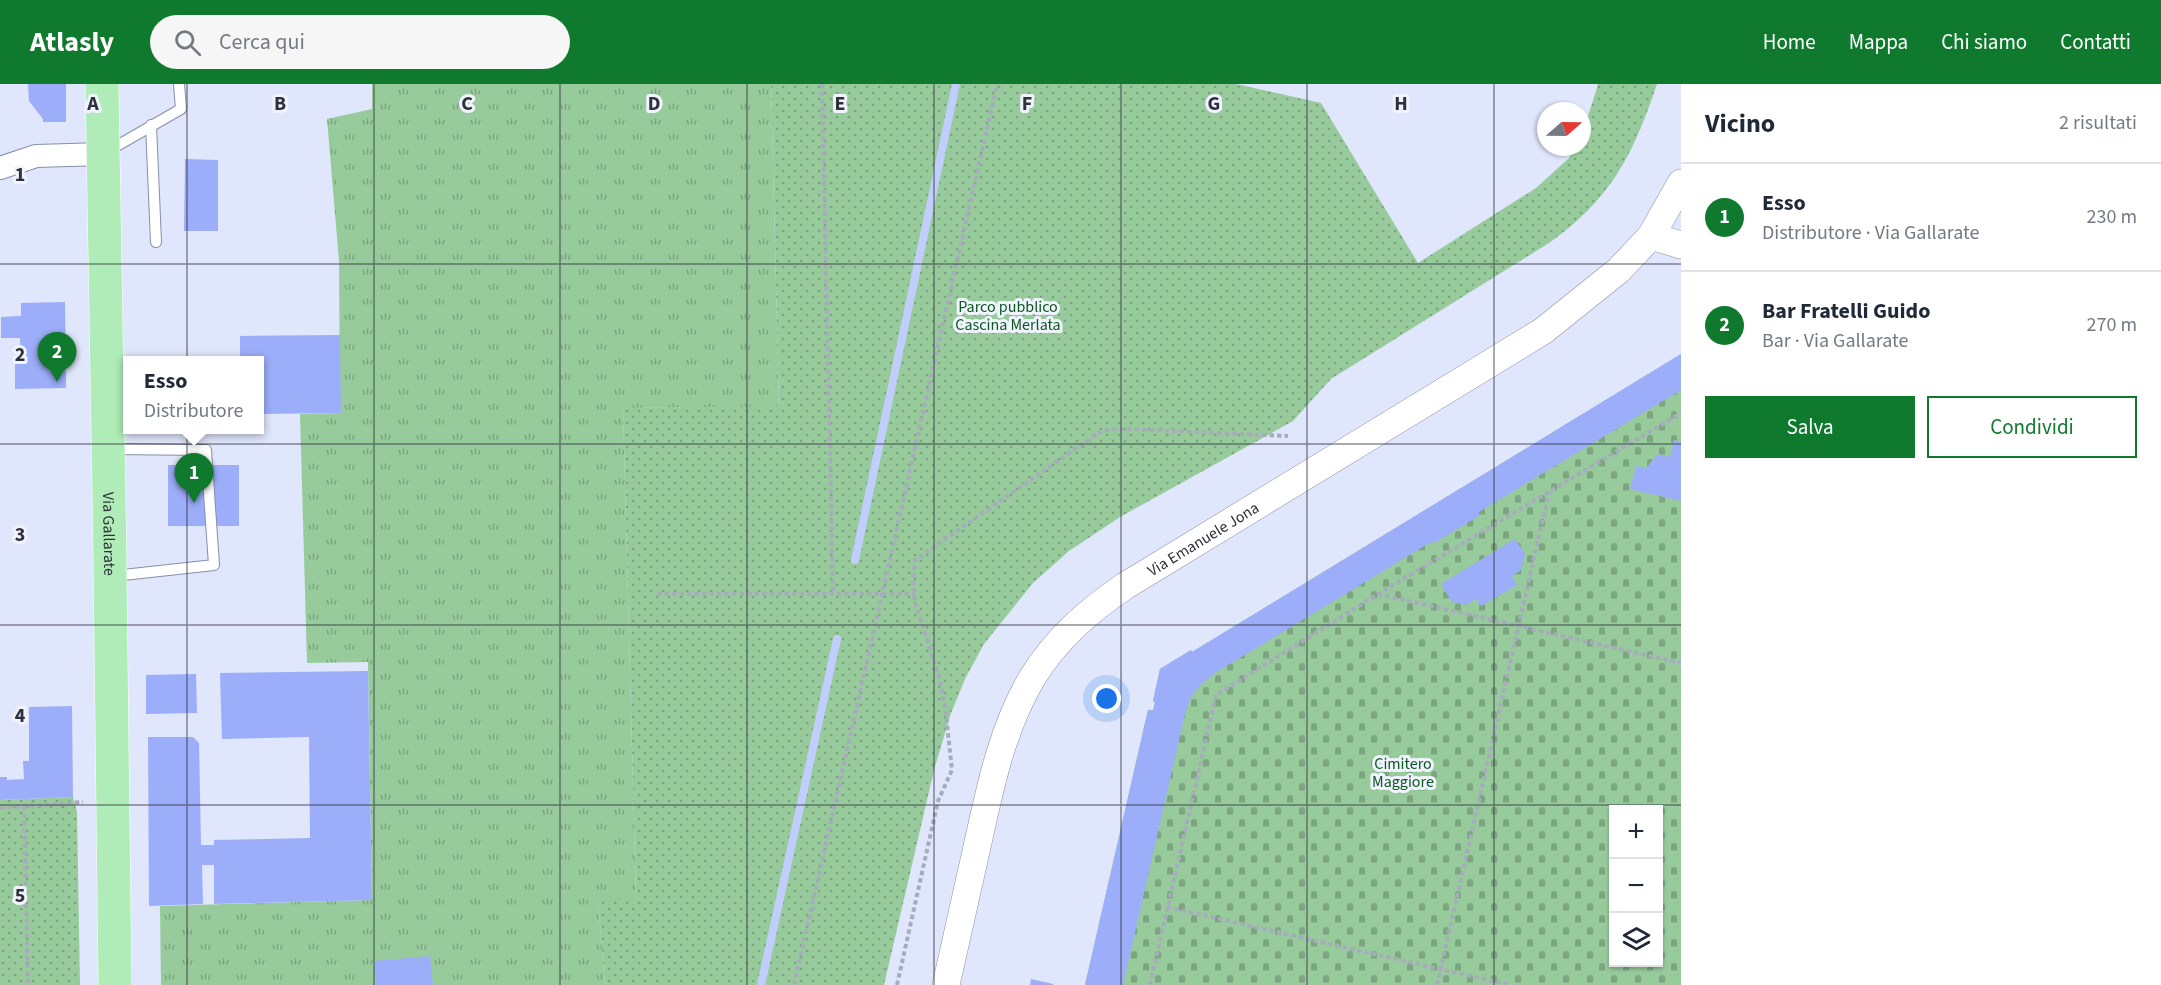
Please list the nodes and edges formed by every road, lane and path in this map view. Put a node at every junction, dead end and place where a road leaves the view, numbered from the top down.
1 (102, 84) edge
2 (179, 84) edge
3 (822, 84) edge
4 (997, 84) edge
5 (151, 125) junction
6 (103, 154) junction
7 (0, 168) edge
8 (1681, 184) edge
9 (1651, 236) junction
10 (156, 242) dead end
11 (1681, 245) edge
12 (1681, 413) edge
13 (1288, 436) dead end
14 (107, 449) junction
15 (1550, 491) junction
16 (111, 576) junction
17 (657, 594) dead end
18 (833, 594) junction
19 (883, 594) junction
20 (914, 594) junction
21 (1378, 594) junction
22 (1519, 626) junction
23 (1681, 663) edge
24 (83, 802) dead end
25 (24, 806) junction
26 (0, 808) edge
27 (1167, 908) junction
28 (1441, 969) junction
29 (28, 985) edge
30 (115, 985) edge
31 (794, 985) edge
32 (897, 985) edge
33 (946, 985) edge
34 (1150, 985) edge
35 (1437, 985) edge
36 (1510, 985) edge

1 - 6 main road, Via Gallarate
2 - 5 lane
3 - 18 path
4 - 19 path
5 - 6 lane
5 - 10 lane
6 - 7 street
6 - 14 main road, Via Gallarate
8 - 9 street, Via Emanuele Jona
9 - 11 street
9 - 33 street, Via Emanuele Jona
12 - 15 path
13 - 20 path
14 - 16 main road, Via Gallarate
14 - 16 lane
15 - 21 path
15 - 22 path
16 - 30 main road, Via Gallarate
17 - 18 path
18 - 19 path
19 - 20 path
19 - 31 path
20 - 32 path
21 - 22 path
21 - 27 path
22 - 23 path
22 - 28 path
24 - 25 path
25 - 26 path
25 - 29 path
27 - 28 path
27 - 34 path
28 - 35 path
28 - 36 path

